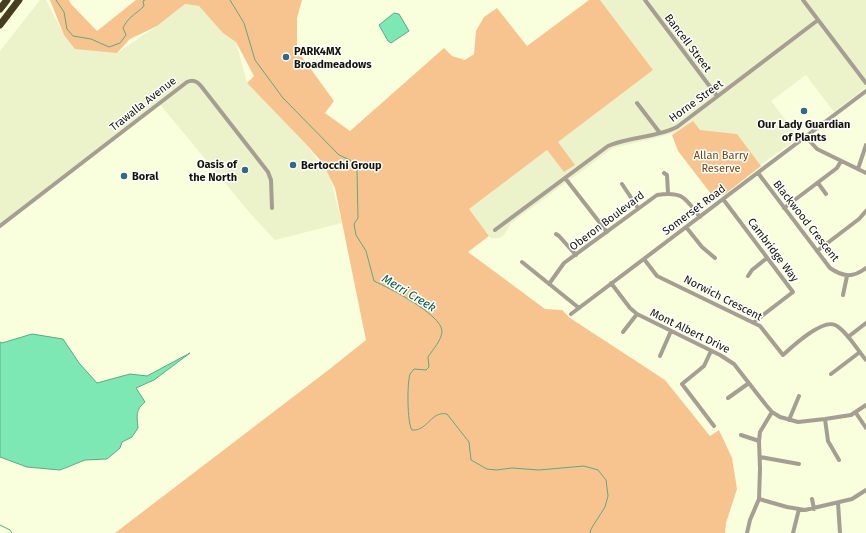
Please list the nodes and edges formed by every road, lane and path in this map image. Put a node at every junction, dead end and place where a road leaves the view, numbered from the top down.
1 (7, 0) edge
2 (19, 0) edge
3 (645, 0) edge
4 (803, 0) edge
5 (0, 9) edge
6 (818, 20) junction
7 (0, 24) edge
8 (866, 83) edge
9 (866, 91) edge
10 (717, 96) junction
11 (637, 103) dead end
12 (660, 133) junction
13 (806, 137) junction
14 (866, 145) edge
15 (841, 161) junction
16 (858, 169) junction
17 (664, 172) dead end
18 (866, 172) edge
19 (758, 173) junction
20 (565, 178) junction
21 (818, 183) junction
22 (622, 184) dead end
23 (668, 193) junction
24 (826, 194) dead end
25 (723, 199) junction
26 (272, 208) dead end
27 (638, 208) junction
28 (784, 208) junction
29 (866, 211) edge
30 (700, 217) junction
31 (0, 226) edge
32 (686, 227) junction
33 (495, 230) dead end
34 (606, 232) junction
35 (556, 234) dead end
36 (817, 251) junction
37 (576, 255) junction
38 (715, 258) dead end
39 (768, 258) junction
40 (644, 259) junction
41 (522, 262) dead end
42 (866, 268) edge
43 (748, 276) dead end
44 (847, 276) junction
45 (612, 283) junction
46 (549, 284) junction
47 (843, 295) dead end
48 (579, 308) junction
49 (571, 314) dead end
50 (637, 314) junction
51 (754, 322) junction
52 (866, 324) edge
53 (671, 331) junction
54 (623, 332) dead end
55 (848, 337) junction
56 (711, 351) junction
57 (860, 352) junction
58 (660, 356) dead end
59 (866, 360) edge
60 (831, 374) dead end
61 (749, 383) junction
62 (799, 396) dead end
63 (728, 398) dead end
64 (866, 405) edge
65 (772, 412) junction
66 (856, 413) junction
67 (825, 419) junction
68 (789, 420) junction
69 (714, 426) dead end
70 (866, 428) edge
71 (741, 435) dead end
72 (759, 441) junction
73 (760, 457) junction
74 (839, 460) dead end
75 (799, 464) dead end
76 (866, 490) edge
77 (759, 499) junction
78 (812, 499) dead end
79 (838, 503) junction
80 (800, 509) junction
81 (814, 509) junction
82 (747, 533) edge
83 (793, 533) edge
84 (840, 533) edge

1 - 5 highway
2 - 7 highway
3 - 10 street, Bancell Street
4 - 6 street
6 - 8 street
6 - 10 street, Horne Street
9 - 13 street, Somerset Road
10 - 12 street, Horne Street
11 - 12 street
12 - 20 street, Horne Street
13 - 15 street
13 - 19 street, Somerset Road
14 - 16 street
15 - 16 street
15 - 21 street
16 - 18 street
17 - 23 street
19 - 25 street, Somerset Road
19 - 28 street, Blackwood Crescent
20 - 33 street, Horne Street
20 - 34 street
21 - 24 street
21 - 28 street
22 - 27 street
23 - 27 street, Oberon Boulevard
23 - 30 street
25 - 30 street, Somerset Road
25 - 39 street, Cambridge Way
26 - 31 street, Trawalla Avenue
27 - 34 street, Oberon Boulevard
28 - 36 street, Blackwood Crescent
29 - 36 street
30 - 32 street, Somerset Road
32 - 38 street
32 - 40 street, Somerset Road
34 - 37 street, Oberon Boulevard
35 - 37 street
36 - 44 street, Blackwood Crescent
37 - 46 street, Oberon Boulevard
39 - 43 street
39 - 51 street, Cambridge Way
40 - 45 street, Somerset Road
40 - 51 street, Norwich Crescent
41 - 46 street
42 - 44 street
44 - 47 street
45 - 48 street, Somerset Road
45 - 50 street, Mont Albert Drive
46 - 48 street
48 - 49 street, Somerset Road
50 - 53 street, Mont Albert Drive
50 - 54 street
51 - 55 street, Norwich Crescent
52 - 55 street
53 - 56 street, Mont Albert Drive
53 - 58 street
55 - 57 street
56 - 61 street, Mont Albert Drive
56 - 69 street
57 - 59 street
57 - 60 street
61 - 63 street
61 - 65 street, Mont Albert Drive
62 - 68 street
64 - 66 street, Mont Albert Drive
65 - 68 street, Mont Albert Drive
65 - 72 street
66 - 67 street, Mont Albert Drive
66 - 70 street
67 - 68 street, Mont Albert Drive
67 - 74 street
71 - 72 street
72 - 73 street
73 - 75 street
73 - 77 street
76 - 79 street
77 - 80 street
77 - 82 street
78 - 81 street
79 - 81 street
79 - 84 street
80 - 81 street
80 - 83 street

